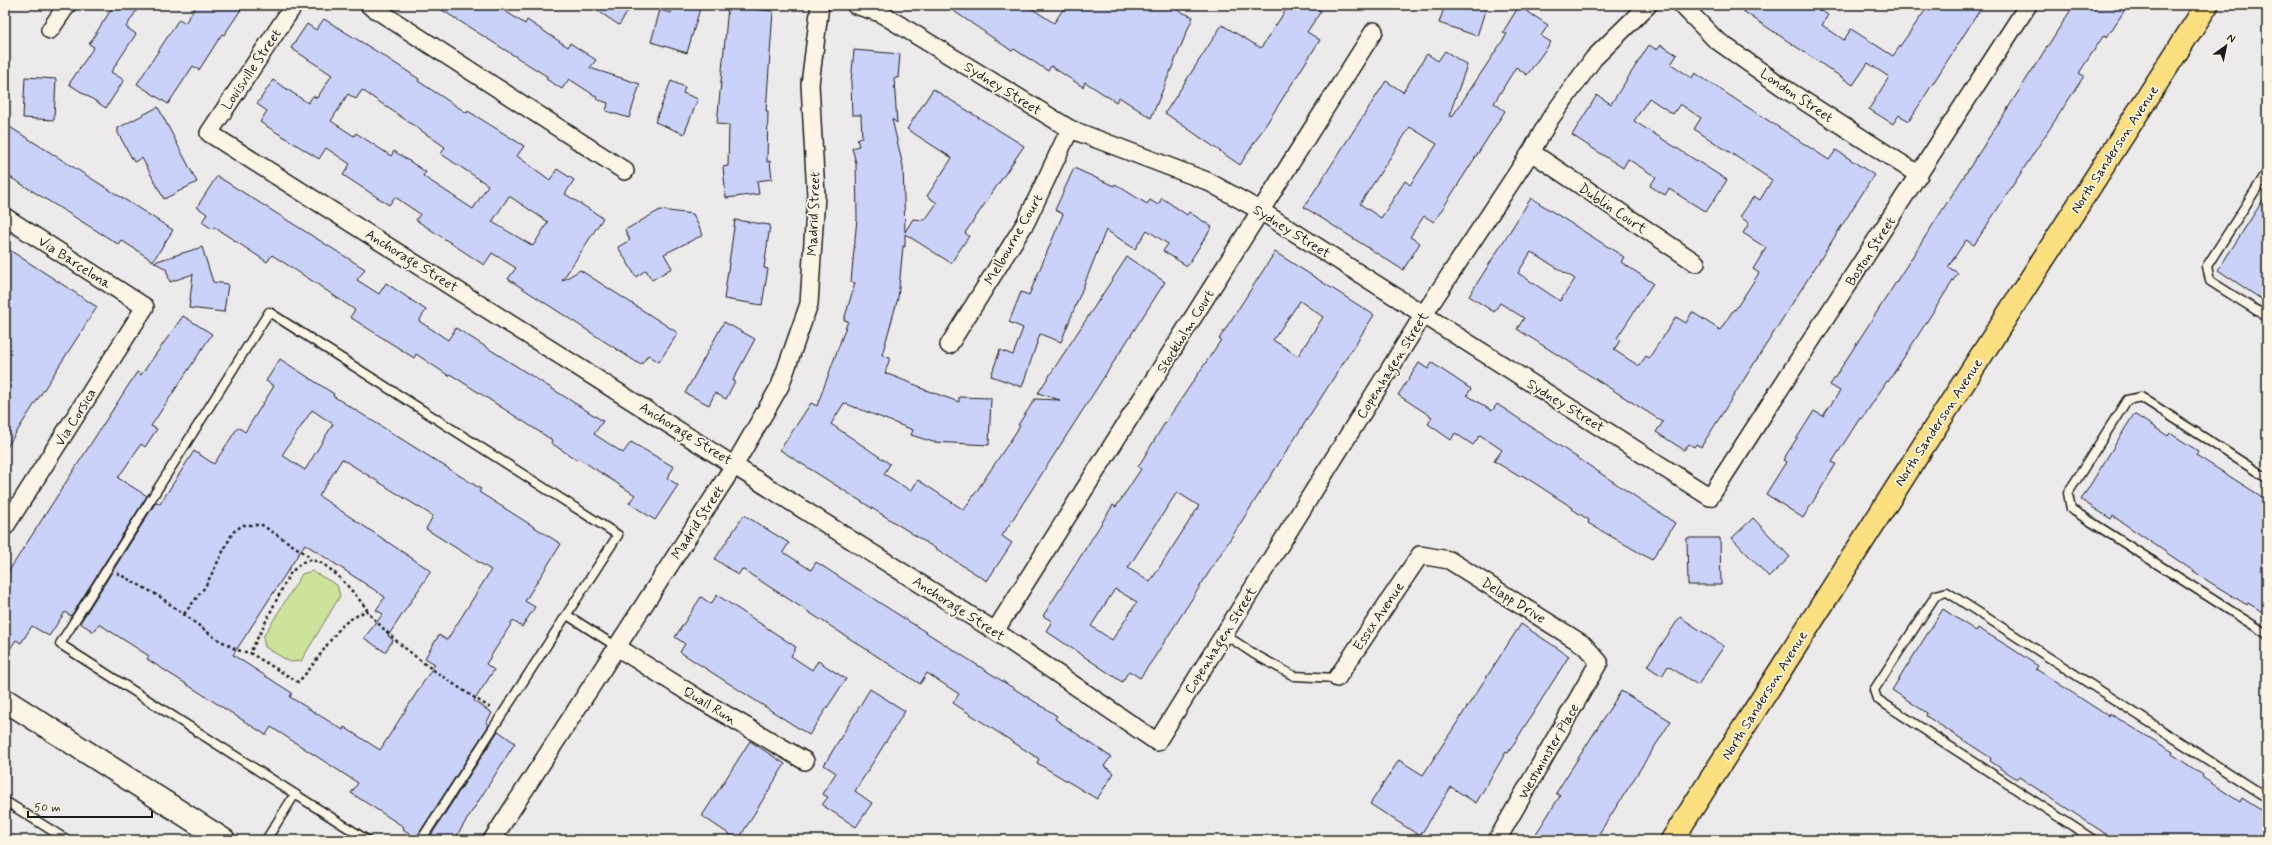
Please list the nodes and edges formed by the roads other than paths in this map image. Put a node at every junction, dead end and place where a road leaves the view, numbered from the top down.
1 (67, 5) edge
2 (294, 5) edge
3 (369, 5) edge
4 (820, 5) edge
5 (854, 5) edge
6 (1648, 5) edge
7 (1682, 5) edge
8 (2028, 5) edge
9 (2207, 5) edge
10 (50, 30) dead end
11 (1374, 30) dead end
12 (1070, 129) junction
13 (209, 132) joint
14 (1530, 152) junction
15 (625, 171) dead end
16 (2267, 172) edge
17 (1919, 175) junction
18 (1261, 211) junction
19 (5, 217) edge
20 (1696, 263) dead end
21 (145, 307) joint
22 (1424, 314) junction
23 (2267, 317) edge
24 (949, 345) dead end
25 (735, 464) junction
26 (2267, 478) edge
27 (1710, 496) joint
28 (5, 527) edge
29 (1420, 555) joint
30 (567, 615) junction
31 (995, 631) junction
32 (1224, 634) junction
33 (2267, 634) edge
34 (617, 647) junction
35 (1599, 662) joint
36 (1337, 678) joint
37 (5, 700) edge
38 (1157, 742) joint
39 (805, 761) dead end
40 (295, 794) junction
41 (2267, 798) edge
42 (5, 801) edge
43 (220, 839) edge
44 (67, 840) edge
45 (266, 840) edge
46 (367, 840) edge
47 (421, 840) edge
48 (492, 840) edge
49 (1497, 840) edge
50 (1672, 840) edge
51 (2094, 840) edge

1 - 10 street
2 - 13 street, Louisville Street
3 - 15 street
4 - 25 street, Madrid Street
5 - 12 street, Sydney Street
6 - 14 street, Copenhagen Street
7 - 17 street, London Street
8 - 17 street, Boston Street
9 - 50 highway, North Sanderson Avenue
11 - 18 street, Stockholm Court
12 - 18 street, Sydney Street
12 - 24 street, Melbourne Court
13 - 25 street, Anchorage Street
14 - 20 street, Dublin Court
14 - 22 street, Copenhagen Street
16 - 23 lane
17 - 27 street, Boston Street
18 - 22 street, Sydney Street
18 - 31 street, Stockholm Court
19 - 21 street, Via Barcelona
21 - 28 street, Via Corsica
22 - 27 street, Sydney Street
22 - 32 street, Copenhagen Street
25 - 31 street, Anchorage Street
25 - 34 street, Madrid Street
26 - 33 lane
29 - 35 street, Delapp Drive
29 - 36 street, Essex Avenue
30 - 34 lane
30 - 40 lane
30 - 47 lane
31 - 38 street, Anchorage Street
32 - 36 lane
32 - 38 street, Copenhagen Street
34 - 39 street, Quail Run
34 - 48 street, Madrid Street
35 - 49 street, Westminster Place
37 - 43 main road
40 - 45 lane
40 - 46 lane
41 - 51 lane
42 - 44 lane

